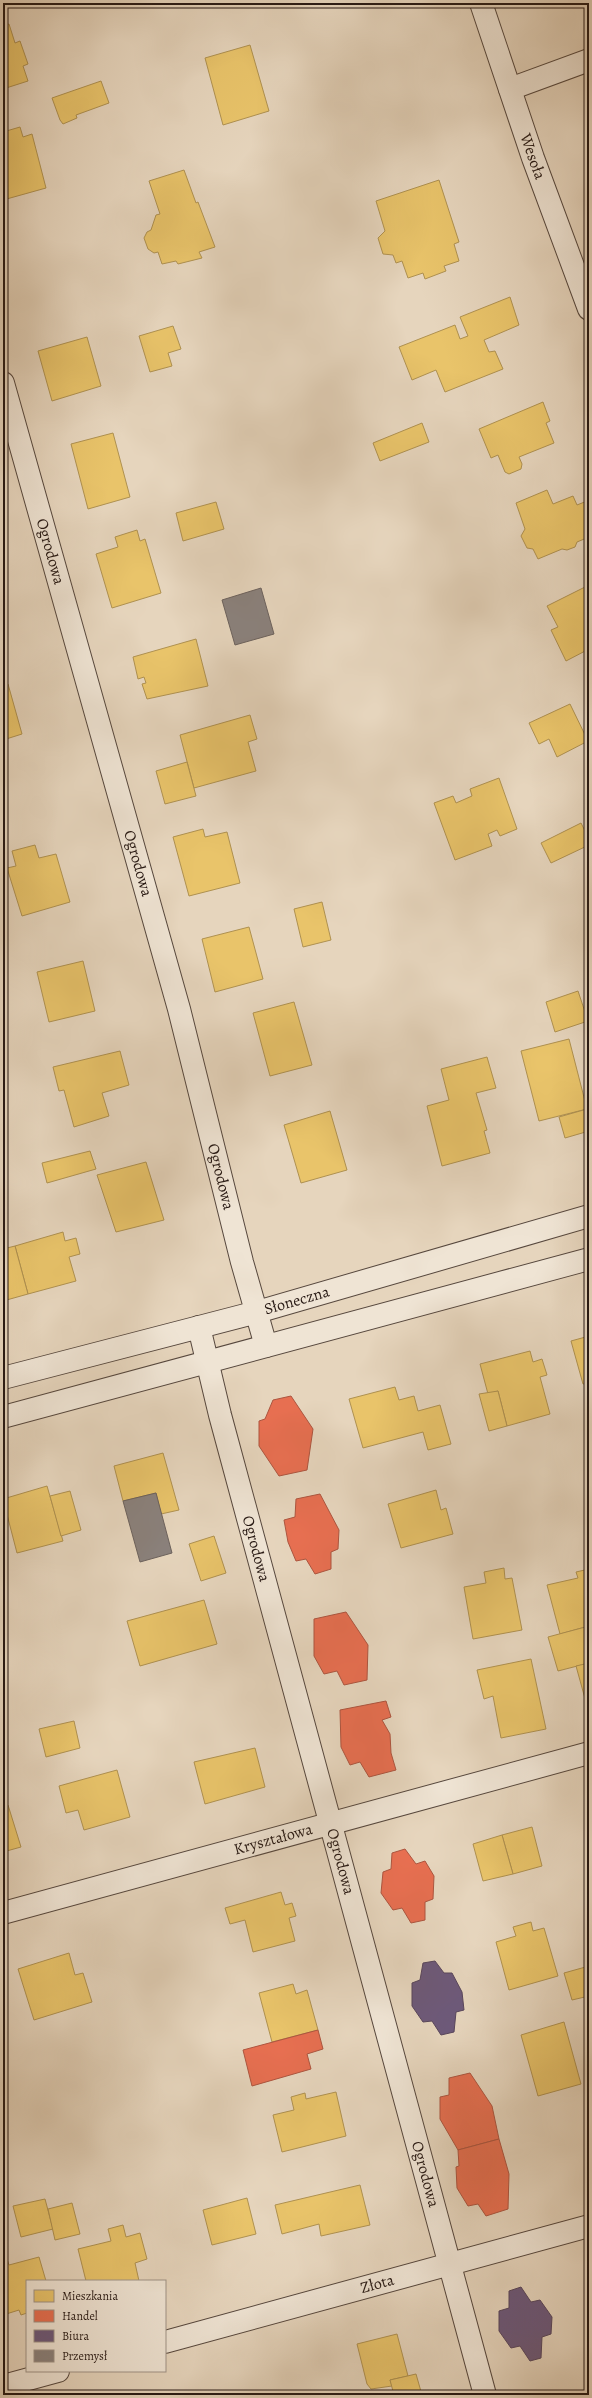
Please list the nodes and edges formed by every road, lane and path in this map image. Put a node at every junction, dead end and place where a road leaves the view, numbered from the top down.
1 (481, 3) edge
2 (589, 60) edge
3 (510, 89) junction
4 (589, 309) edge
5 (3, 383) edge
6 (589, 1216) edge
7 (589, 1259) edge
8 (256, 1312) junction
9 (199, 1327) junction
10 (266, 1346) junction
11 (208, 1362) junction
12 (3, 1378) edge
13 (3, 1417) edge
14 (589, 1753) edge
15 (330, 1824) junction
16 (3, 1913) edge
17 (589, 2226) edge
18 (450, 2264) junction
19 (166, 2342) edge
20 (54, 2372) edge
21 (3, 2386) edge
22 (485, 2395) edge

1 - 3 street, Wesoła
2 - 3 street
3 - 4 street, Wesoła
5 - 8 street, Ogrodowa
6 - 8 street, Słoneczna
7 - 10 street
8 - 9 street, Słoneczna
8 - 10 street, Ogrodowa
9 - 11 street, Ogrodowa
9 - 12 street, Słoneczna
10 - 11 street
11 - 13 street
11 - 15 street, Ogrodowa
14 - 15 street, Kryształowa
15 - 16 street, Kryształowa
15 - 18 street, Ogrodowa
17 - 18 street, Złota
18 - 19 street, Złota
18 - 22 street, Ogrodowa
20 - 21 street

